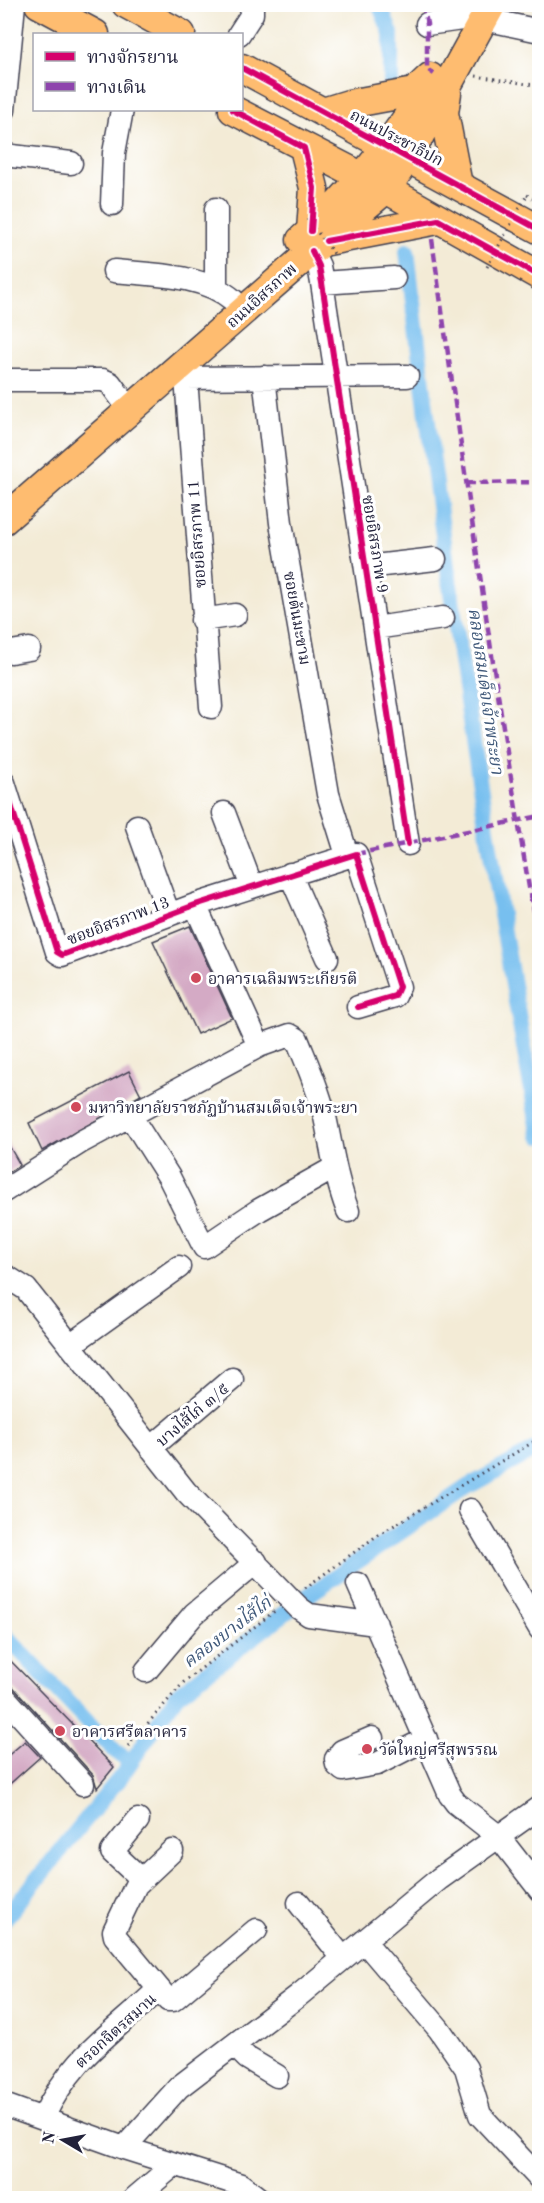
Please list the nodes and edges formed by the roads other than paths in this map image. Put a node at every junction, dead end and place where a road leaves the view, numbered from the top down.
1 (14, 4) edge
2 (39, 4) edge
3 (126, 4) edge
4 (252, 4) edge
5 (481, 12) edge
6 (427, 24) dead end
7 (540, 31) edge
8 (93, 33) edge
9 (179, 33) edge
10 (240, 33) edge
11 (243, 69) edge
12 (455, 72) junction
13 (6, 75) edge
14 (4, 110) edge
15 (122, 111) edge
16 (235, 111) edge
17 (323, 112) junction
18 (304, 148) junction
19 (398, 152) junction
20 (4, 155) edge
21 (71, 163) dead end
22 (374, 184) junction
23 (458, 185) junction
24 (112, 204) dead end
25 (216, 209) dead end
26 (537, 217) edge
27 (438, 220) junction
28 (318, 240) junction
29 (114, 271) dead end
30 (540, 276) edge
31 (394, 278) dead end
32 (322, 283) junction
33 (224, 294) junction
34 (187, 369) junction
35 (336, 375) junction
36 (407, 376) dead end
37 (264, 377) junction
38 (4, 380) edge
39 (121, 398) junction
40 (5, 500) edge
41 (4, 520) edge
42 (435, 559) dead end
43 (366, 567) junction
44 (235, 615) dead end
45 (443, 618) dead end
46 (202, 620) junction
47 (375, 628) junction
48 (4, 649) edge
49 (29, 649) dead end
50 (211, 707) dead end
51 (4, 783) edge
52 (224, 813) dead end
53 (137, 826) dead end
54 (408, 844) dead end
55 (14, 849) edge
56 (352, 855) junction
57 (290, 874) junction
58 (252, 887) junction
59 (195, 905) junction
60 (169, 915) junction
61 (327, 958) dead end
62 (358, 1007) dead end
63 (259, 1046) junction
64 (131, 1117) junction
65 (334, 1168) junction
66 (4, 1191) edge
67 (348, 1211) dead end
68 (179, 1267) dead end
69 (4, 1275) edge
70 (70, 1345) junction
71 (232, 1379) dead end
72 (151, 1448) junction
73 (470, 1510) dead end
74 (256, 1562) junction
75 (358, 1584) dead end
76 (376, 1624) junction
77 (540, 1629) edge
78 (146, 1671) dead end
79 (4, 1696) edge
80 (372, 1738) dead end
81 (426, 1739) junction
82 (83, 1784) dead end
83 (540, 1807) edge
84 (138, 1821) dead end
85 (498, 1836) junction
86 (172, 1851) dead end
87 (141, 1879) junction
88 (540, 1890) edge
89 (299, 1903) dead end
90 (256, 1930) dead end
91 (364, 1941) junction
92 (342, 1957) junction
93 (159, 1989) junction
94 (234, 2045) junction
95 (277, 2076) dead end
96 (4, 2105) edge
97 (43, 2118) junction
98 (124, 2148) junction
99 (175, 2164) junction
100 (540, 2179) edge
101 (135, 2199) edge
102 (258, 2199) edge

1 - 13 street
2 - 8 main road
3 - 9 main road
4 - 10 street
5 - 6 street
5 - 7 street
5 - 12 main road, ถนนอิสรภาพ
11 - 17 main road, ถนนประชาธิปก
12 - 17 main road
12 - 19 main road, ถนนอิสรภาพ
12 - 23 main road
13 - 14 street
15 - 24 street
16 - 18 main road
17 - 19 main road, ถนนประชาธิปก
18 - 22 main road
18 - 28 main road
19 - 22 main road, ถนนอิสรภาพ
19 - 23 main road, ถนนประชาธิปก
20 - 21 street
22 - 27 main road
22 - 28 main road, ถนนอิสรภาพ
23 - 26 main road, ถนนประชาธิปก
25 - 33 street
27 - 28 main road
27 - 30 main road
28 - 32 street, ซอยอิสรภาพ 9
28 - 33 main road
28 - 34 main road, ถนนอิสรภาพ
29 - 33 street
31 - 32 street
32 - 35 street, ซอยอิสรภาพ 9
33 - 39 main road
34 - 37 street
34 - 41 main road, ถนนอิสรภาพ
34 - 46 street, ซอยอิสรภาพ 11
35 - 36 street
35 - 37 street
35 - 43 street, ซอยอิสรภาพ 9
37 - 56 street, ซอยต้นมะขาม
38 - 39 street
39 - 40 main road
42 - 43 street
43 - 47 street, ซอยอิสรภาพ 9
44 - 46 street
45 - 47 street
46 - 50 street, ซอยอิสรภาพ 11
47 - 54 street, ซอยอิสรภาพ 9
48 - 49 street
51 - 55 street, ซอยอิสรภาพ 13
52 - 58 street
53 - 60 street
55 - 60 street, ซอยอิสรภาพ 13
56 - 57 street, ซอยอิสรภาพ 13
56 - 62 street, ซอยต้นมะขาม
57 - 58 street, ซอยอิสรภาพ 13
57 - 61 street
58 - 59 street, ซอยอิสรภาพ 13
59 - 60 street, ซอยอิสรภาพ 13
59 - 63 street
63 - 64 street
63 - 65 street
64 - 65 street
64 - 66 street
65 - 67 street
68 - 70 street
69 - 70 street
70 - 72 street
71 - 72 street, บางไส้ไก่ ๓/๕
72 - 74 street
73 - 77 street
74 - 76 street
74 - 78 street
75 - 76 street
76 - 81 street
79 - 82 street
80 - 81 street
81 - 85 street
83 - 85 street
84 - 87 street
85 - 88 street
85 - 91 street
86 - 87 street
87 - 93 street
89 - 92 street
90 - 93 street, ตรอกจิตรสมาน
91 - 92 street
91 - 100 street
92 - 94 street
93 - 97 street, ตรอกจิตรสมาน
94 - 95 street
94 - 98 street
96 - 97 street
97 - 98 street
98 - 99 street
99 - 101 street
99 - 102 street

